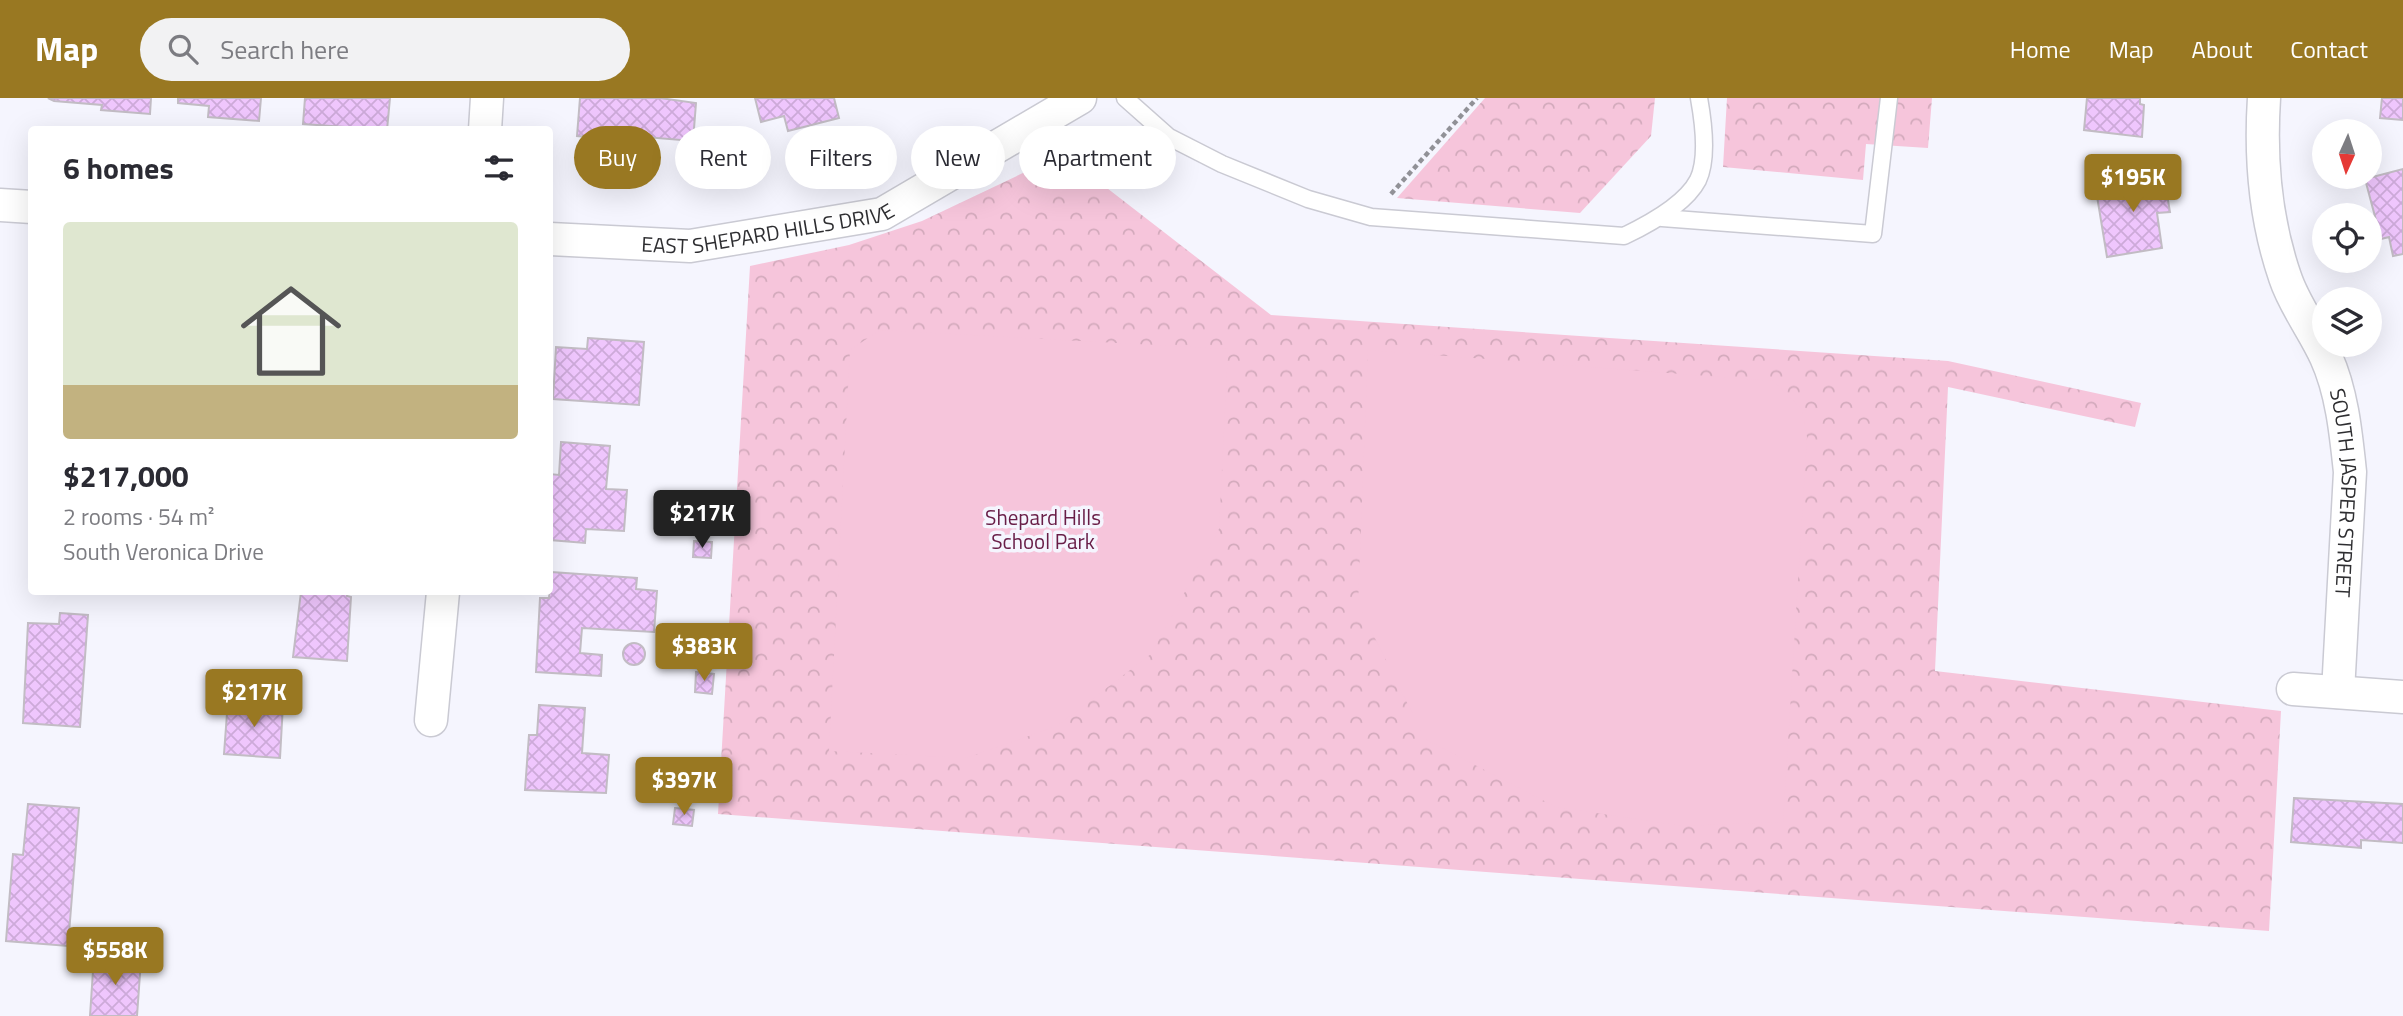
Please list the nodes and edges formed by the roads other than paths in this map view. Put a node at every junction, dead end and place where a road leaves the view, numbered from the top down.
1 (487, 98) edge
2 (1080, 98) edge
3 (1125, 98) edge
4 (1699, 98) edge
5 (1889, 98) edge
6 (2264, 98) edge
7 (485, 126) edge
8 (0, 205) edge
9 (28, 207) edge
10 (1662, 218) junction
11 (553, 239) edge
12 (443, 595) edge
13 (2293, 689) dead end
14 (2338, 692) junction
15 (2403, 697) edge
16 (431, 720) dead end

1 - 7 street
2 - 11 street, EAST SHEPARD HILLS DRIVE
3 - 10 lane
4 - 10 lane
5 - 10 lane
6 - 14 street, SOUTH JASPER STREET
8 - 9 street
12 - 16 street
13 - 14 street
14 - 15 street

